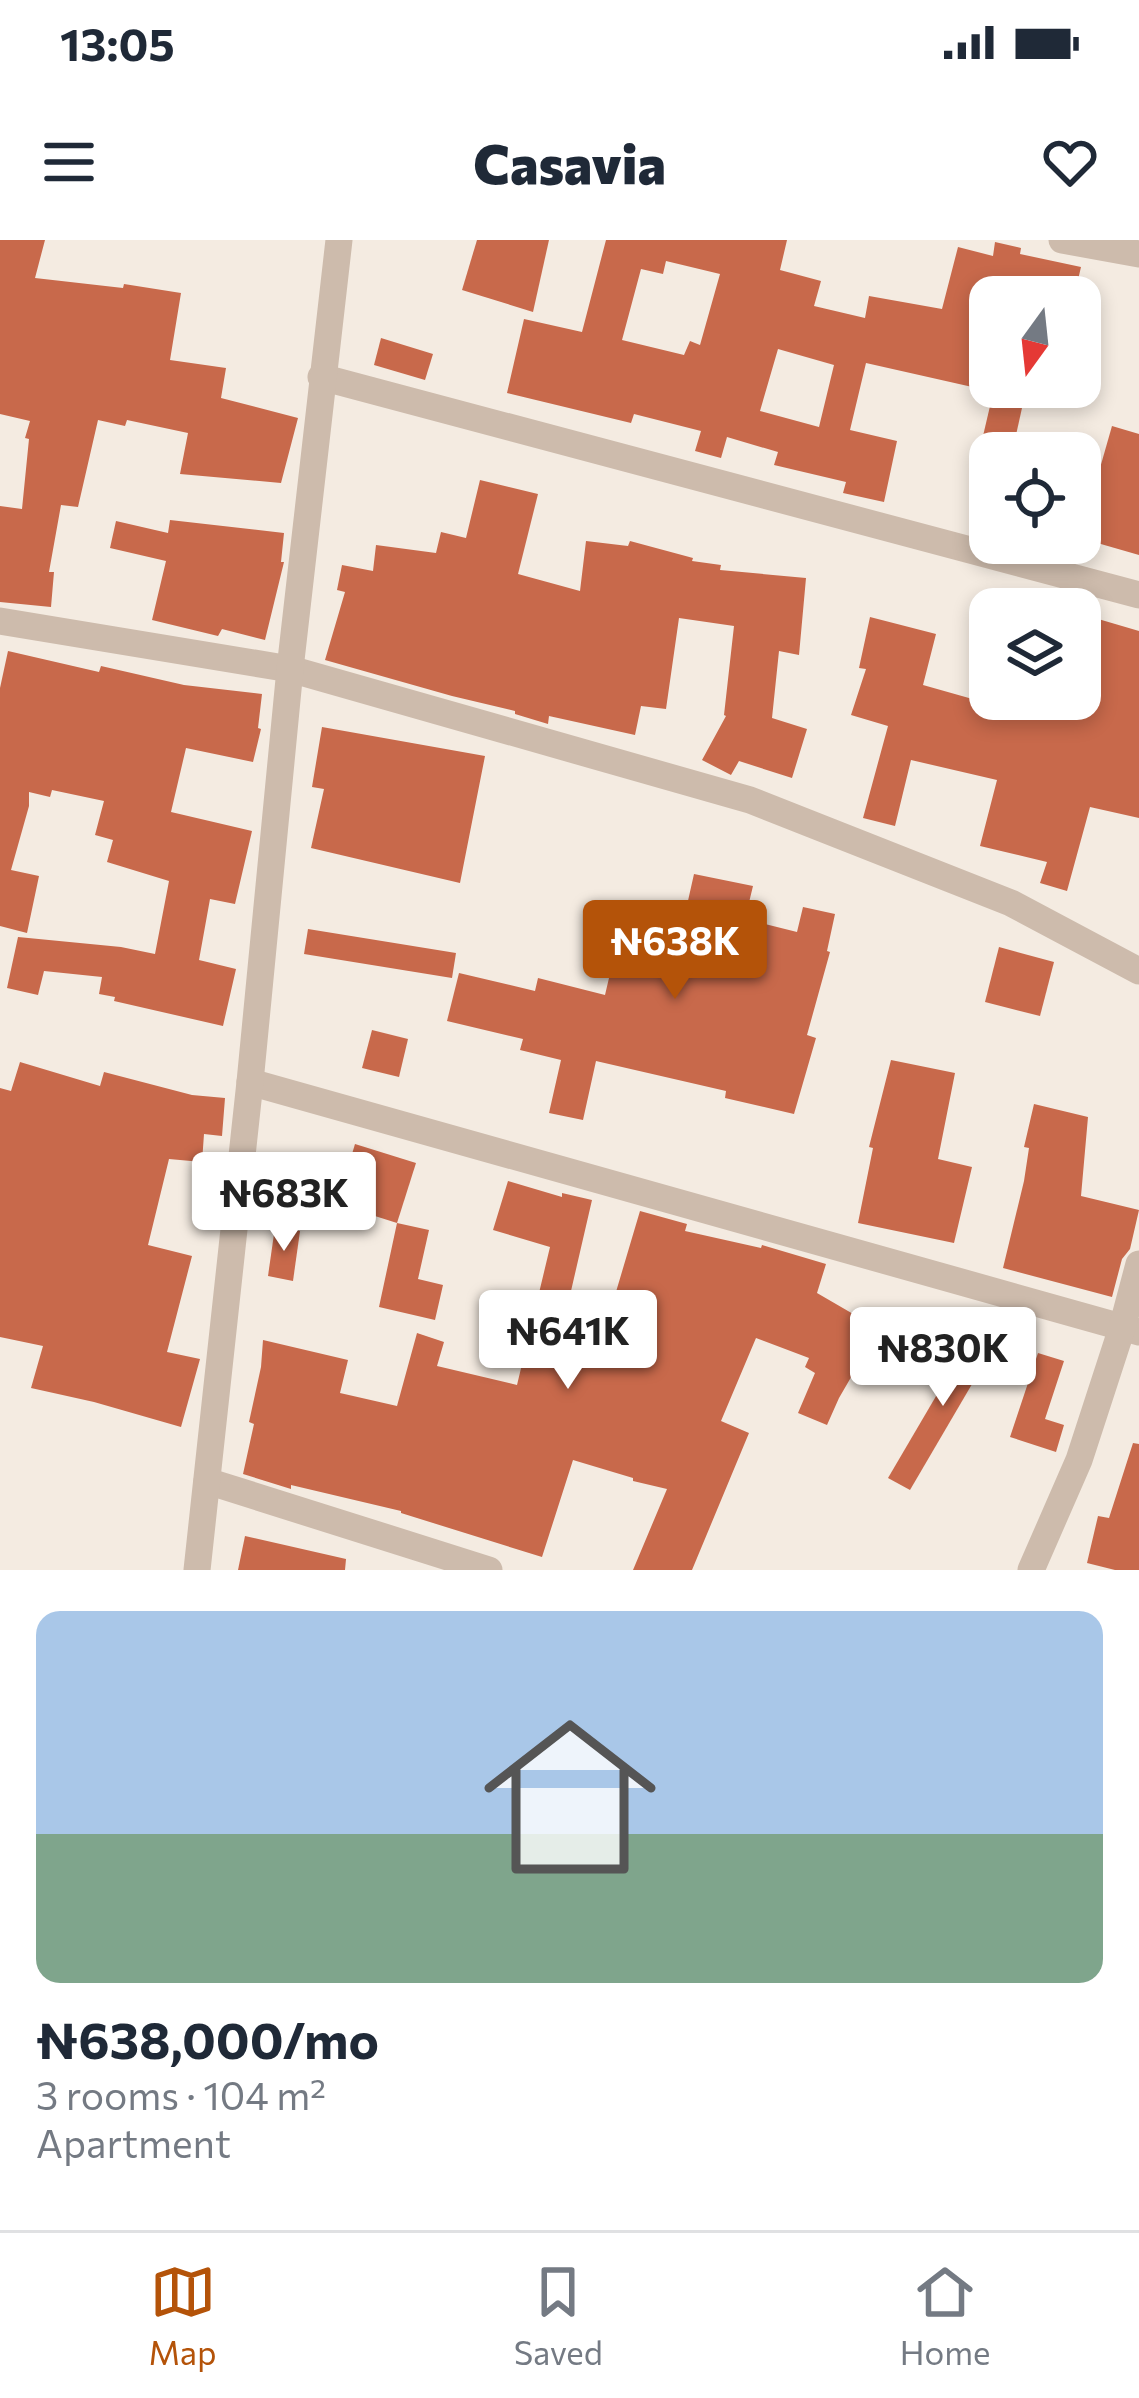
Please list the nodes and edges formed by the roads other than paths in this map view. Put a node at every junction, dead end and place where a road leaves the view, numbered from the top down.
1 (339, 240) edge
2 (1062, 240) edge
3 (1139, 254) edge
4 (321, 377) junction
5 (1139, 596) edge
6 (0, 621) edge
7 (290, 669) junction
8 (1139, 971) edge
9 (250, 1082) junction
10 (1139, 1264) edge
11 (1131, 1330) edge
12 (207, 1480) junction
13 (197, 1570) edge
14 (489, 1570) edge
15 (1031, 1570) edge

1 - 4 street
2 - 3 street
4 - 5 street
4 - 7 street
6 - 7 street
7 - 8 street
7 - 9 street
9 - 11 street
9 - 12 street
10 - 11 street
11 - 15 street
12 - 13 street
12 - 14 street

